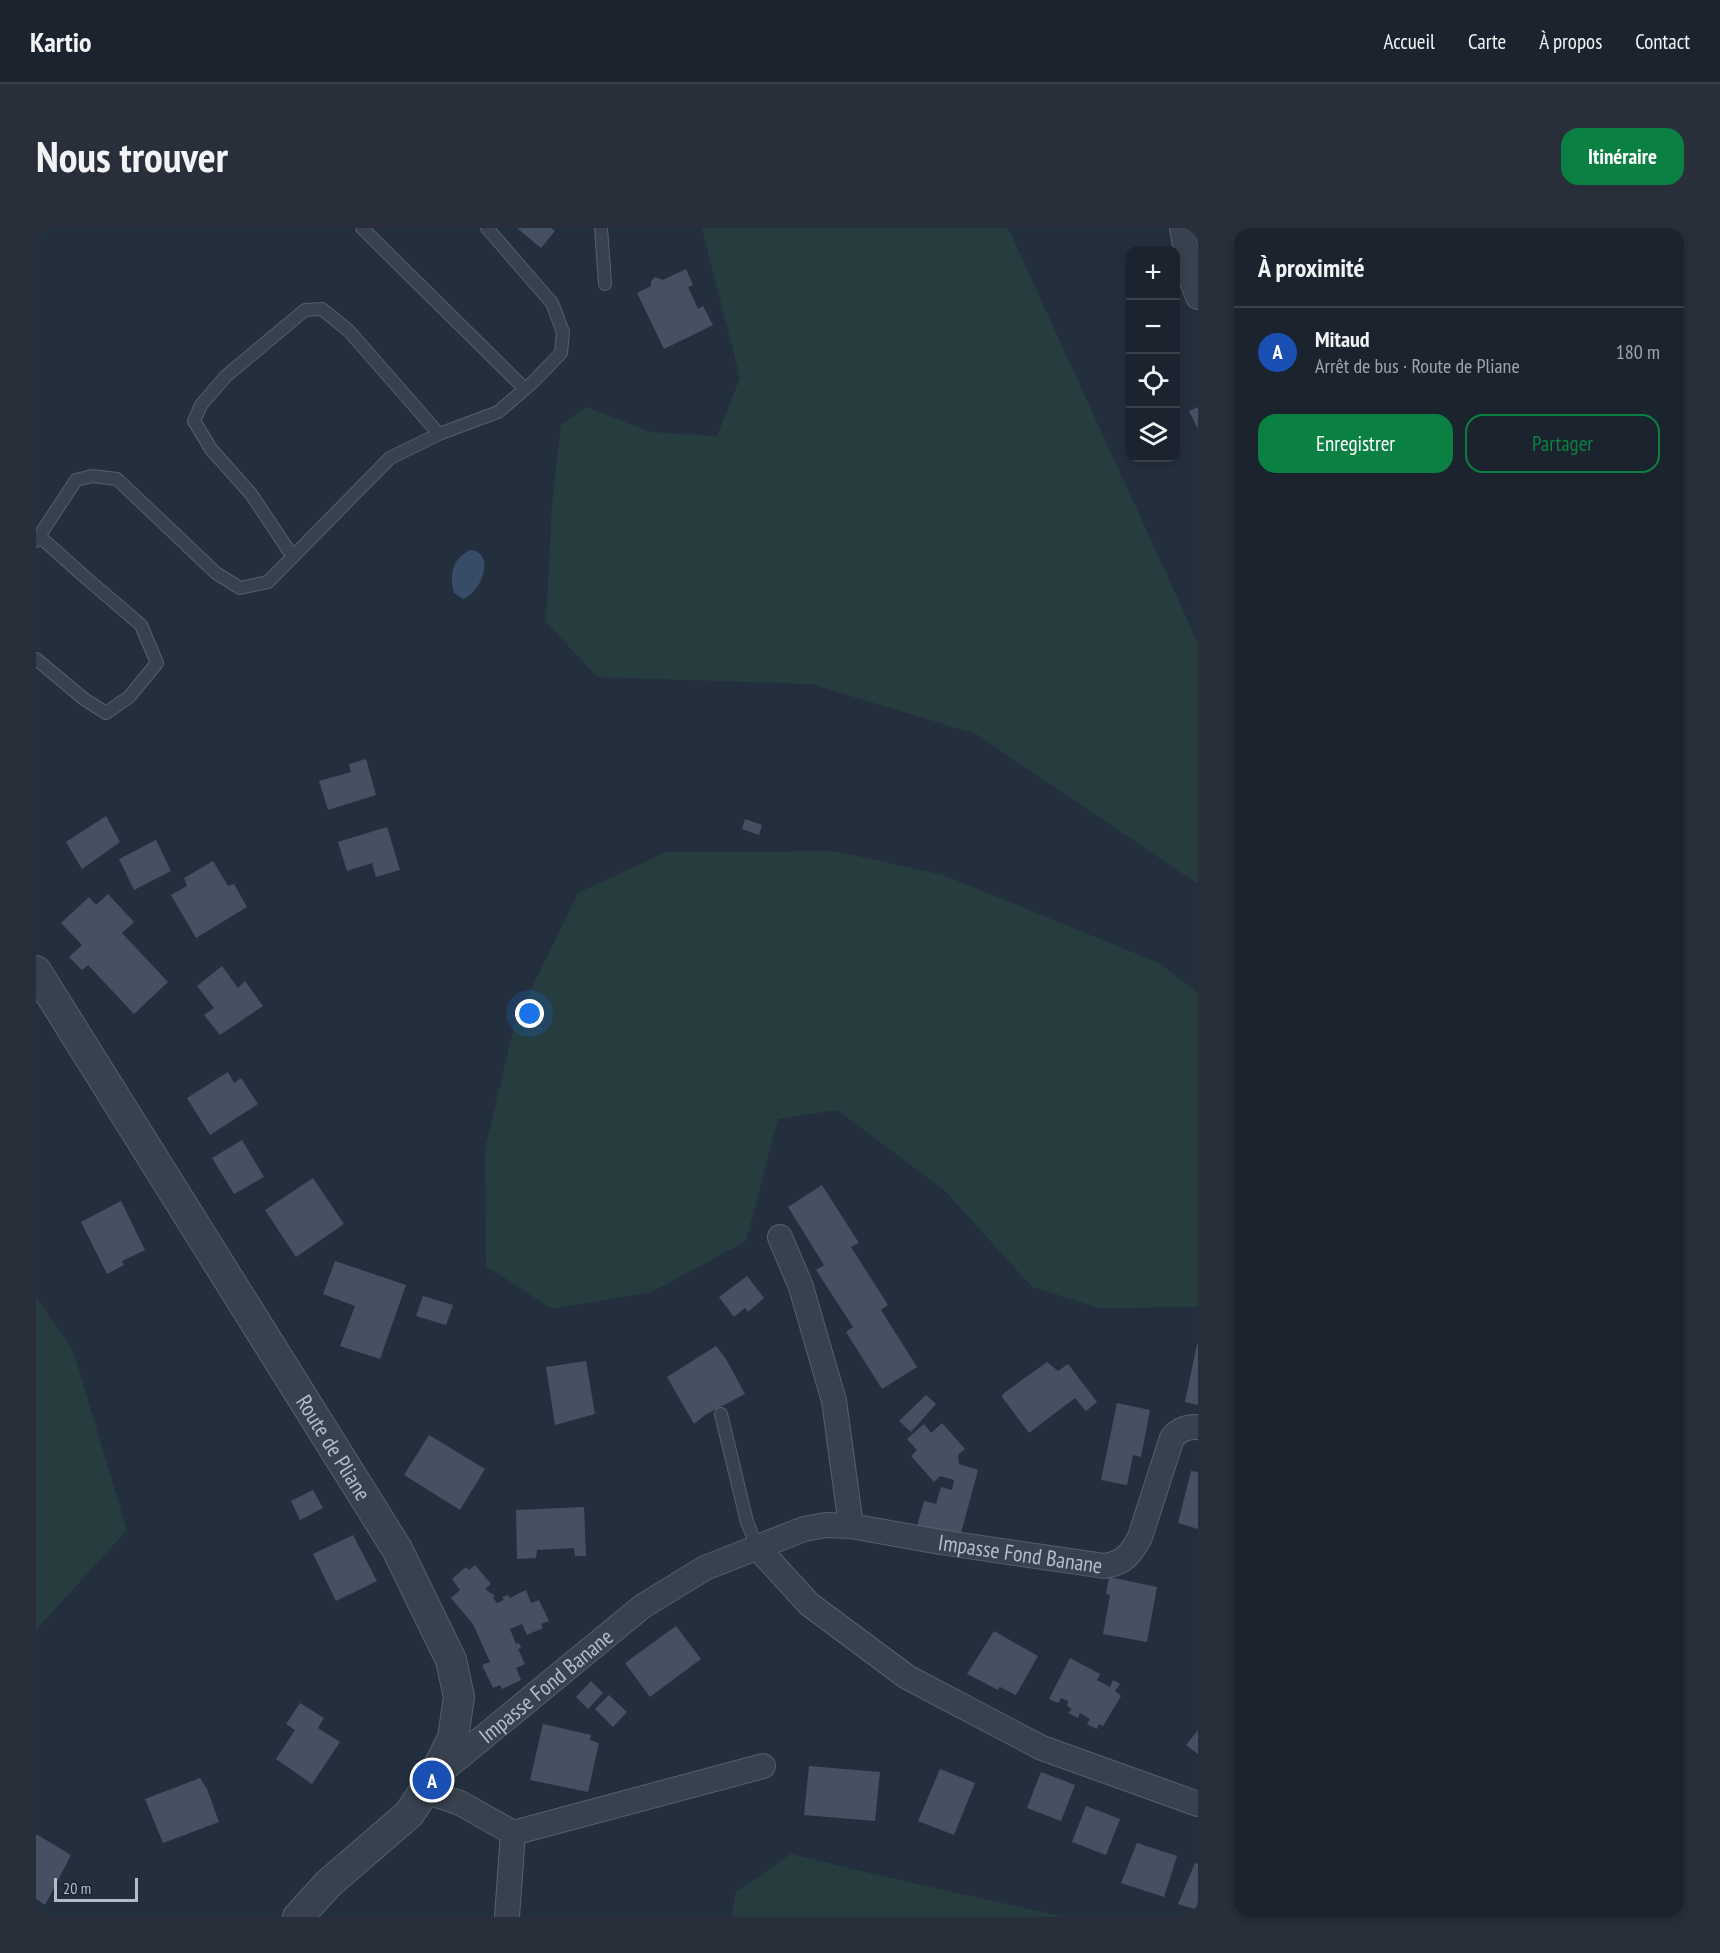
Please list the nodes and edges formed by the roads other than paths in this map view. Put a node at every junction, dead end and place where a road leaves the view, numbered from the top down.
1 (362, 228) edge
2 (487, 228) edge
3 (601, 228) edge
4 (1182, 228) edge
5 (605, 284) dead end
6 (1198, 297) edge
7 (525, 389) junction
8 (439, 434) junction
9 (38, 539) edge
10 (293, 557) junction
11 (36, 659) edge
12 (36, 971) edge
13 (780, 1237) dead end
14 (721, 1414) dead end
15 (1198, 1427) edge
16 (851, 1526) junction
17 (757, 1547) junction
18 (763, 1766) dead end
19 (429, 1785) junction
20 (1198, 1804) edge
21 (513, 1833) junction
22 (298, 1917) edge
23 (507, 1917) edge

1 - 7 lane
2 - 7 lane
3 - 5 lane
4 - 6 street
7 - 8 lane
8 - 10 lane
8 - 10 lane
9 - 10 lane
9 - 11 lane
12 - 19 street, Route de Pliane
13 - 16 street
14 - 17 lane
15 - 16 street, Impasse Fond Banane
16 - 17 street, Impasse Fond Banane
17 - 19 street, Impasse Fond Banane
17 - 20 street
18 - 21 street
19 - 21 street
19 - 22 street, Route de Pliane
21 - 23 street

